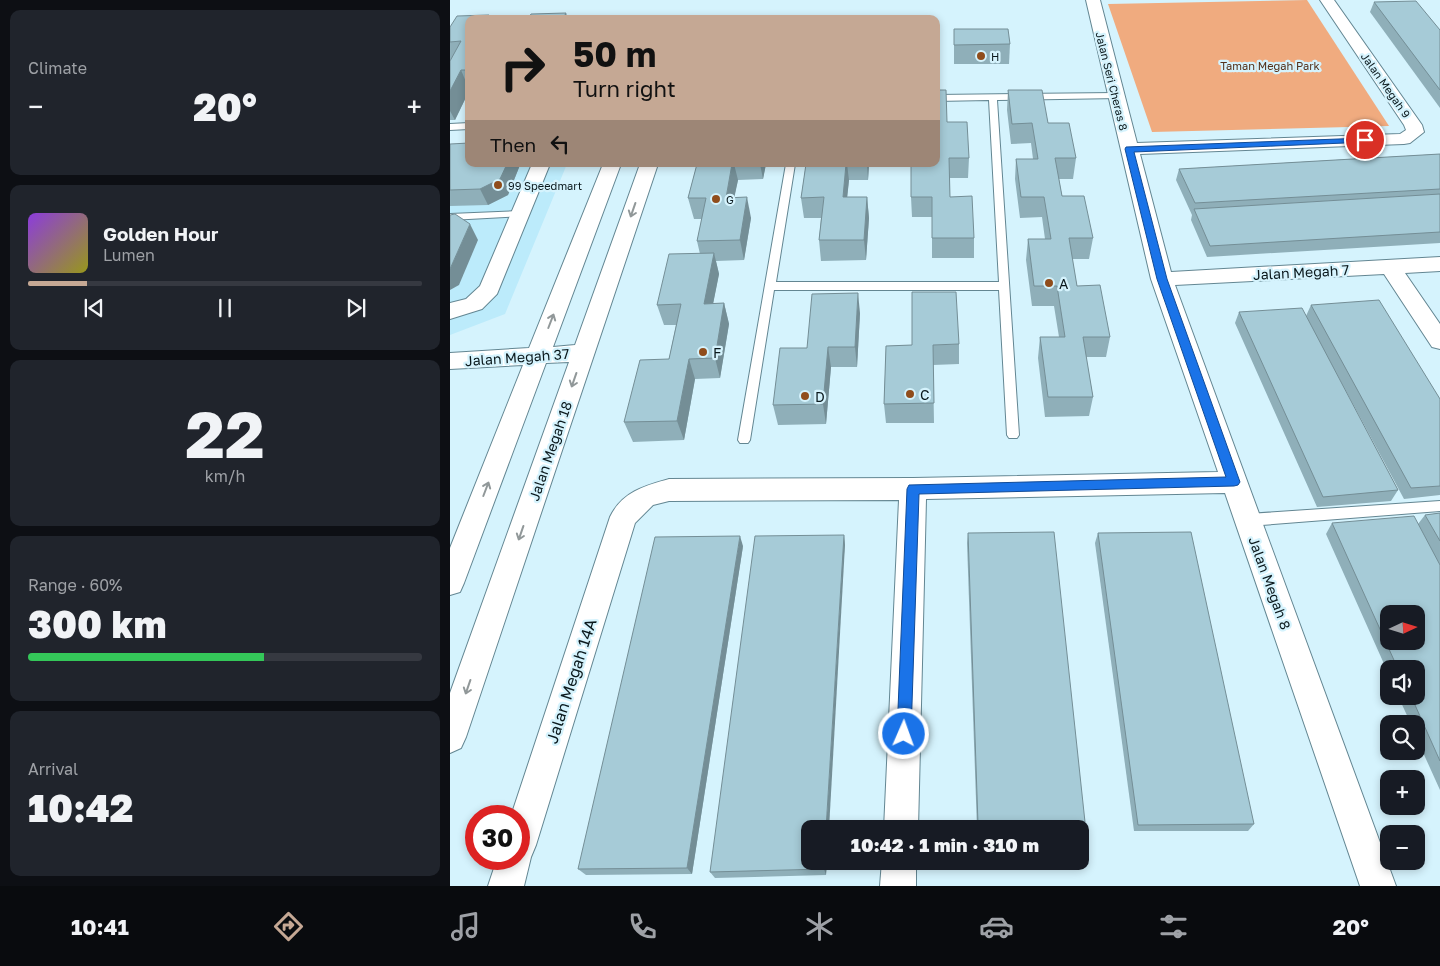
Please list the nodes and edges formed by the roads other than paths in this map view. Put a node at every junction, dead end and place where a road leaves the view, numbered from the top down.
1 (1093, 0) edge
2 (1327, 0) edge
3 (1116, 96) junction
4 (940, 98) edge
5 (993, 98) junction
6 (450, 126) edge
7 (465, 126) edge
8 (1129, 149) junction
9 (539, 167) edge
10 (611, 167) edge
11 (648, 167) edge
12 (790, 167) edge
13 (521, 214) junction
14 (450, 217) edge
15 (1440, 264) edge
16 (1391, 268) junction
17 (1162, 279) junction
18 (770, 286) junction
19 (1004, 286) junction
20 (450, 311) edge
21 (1440, 341) edge
22 (584, 353) junction
23 (538, 356) junction
24 (450, 362) edge
25 (1013, 434) dead end
26 (744, 440) dead end
27 (1234, 482) junction
28 (913, 489) junction
29 (1440, 506) edge
30 (1248, 520) junction
31 (453, 568) edge
32 (450, 737) edge
33 (530, 810) edge
34 (900, 820) edge
35 (511, 870) edge
36 (899, 870) edge
37 (506, 886) edge
38 (898, 886) edge
39 (1378, 886) edge

1 - 3 street, Jalan Seri Cheras 8
2 - 8 street, Jalan Megah 9
3 - 5 lane
3 - 8 street, Jalan Seri Cheras 8
4 - 5 lane
5 - 19 lane
6 - 7 lane
8 - 17 street, Jalan Seri Cheras 8
9 - 13 street
23 -> 10 street
11 -> 22 street, Jalan Megah 18
12 - 18 lane
13 - 14 lane
13 - 20 street
15 - 16 street, Jalan Megah 7
16 - 17 street, Jalan Megah 7
16 - 21 street
17 - 27 street, Jalan Megah 8
18 - 19 lane
18 - 26 lane
19 - 25 lane
22 - 23 street, Jalan Megah 37
22 -> 32 street, Jalan Megah 18
23 - 24 street, Jalan Megah 37
31 -> 23 street
27 - 28 street
27 - 30 street, Jalan Megah 8
28 - 33 street, Jalan Megah 14A
28 - 34 street
29 - 30 lane
30 - 39 street, Jalan Megah 8
35 - 37 street
36 - 38 street

